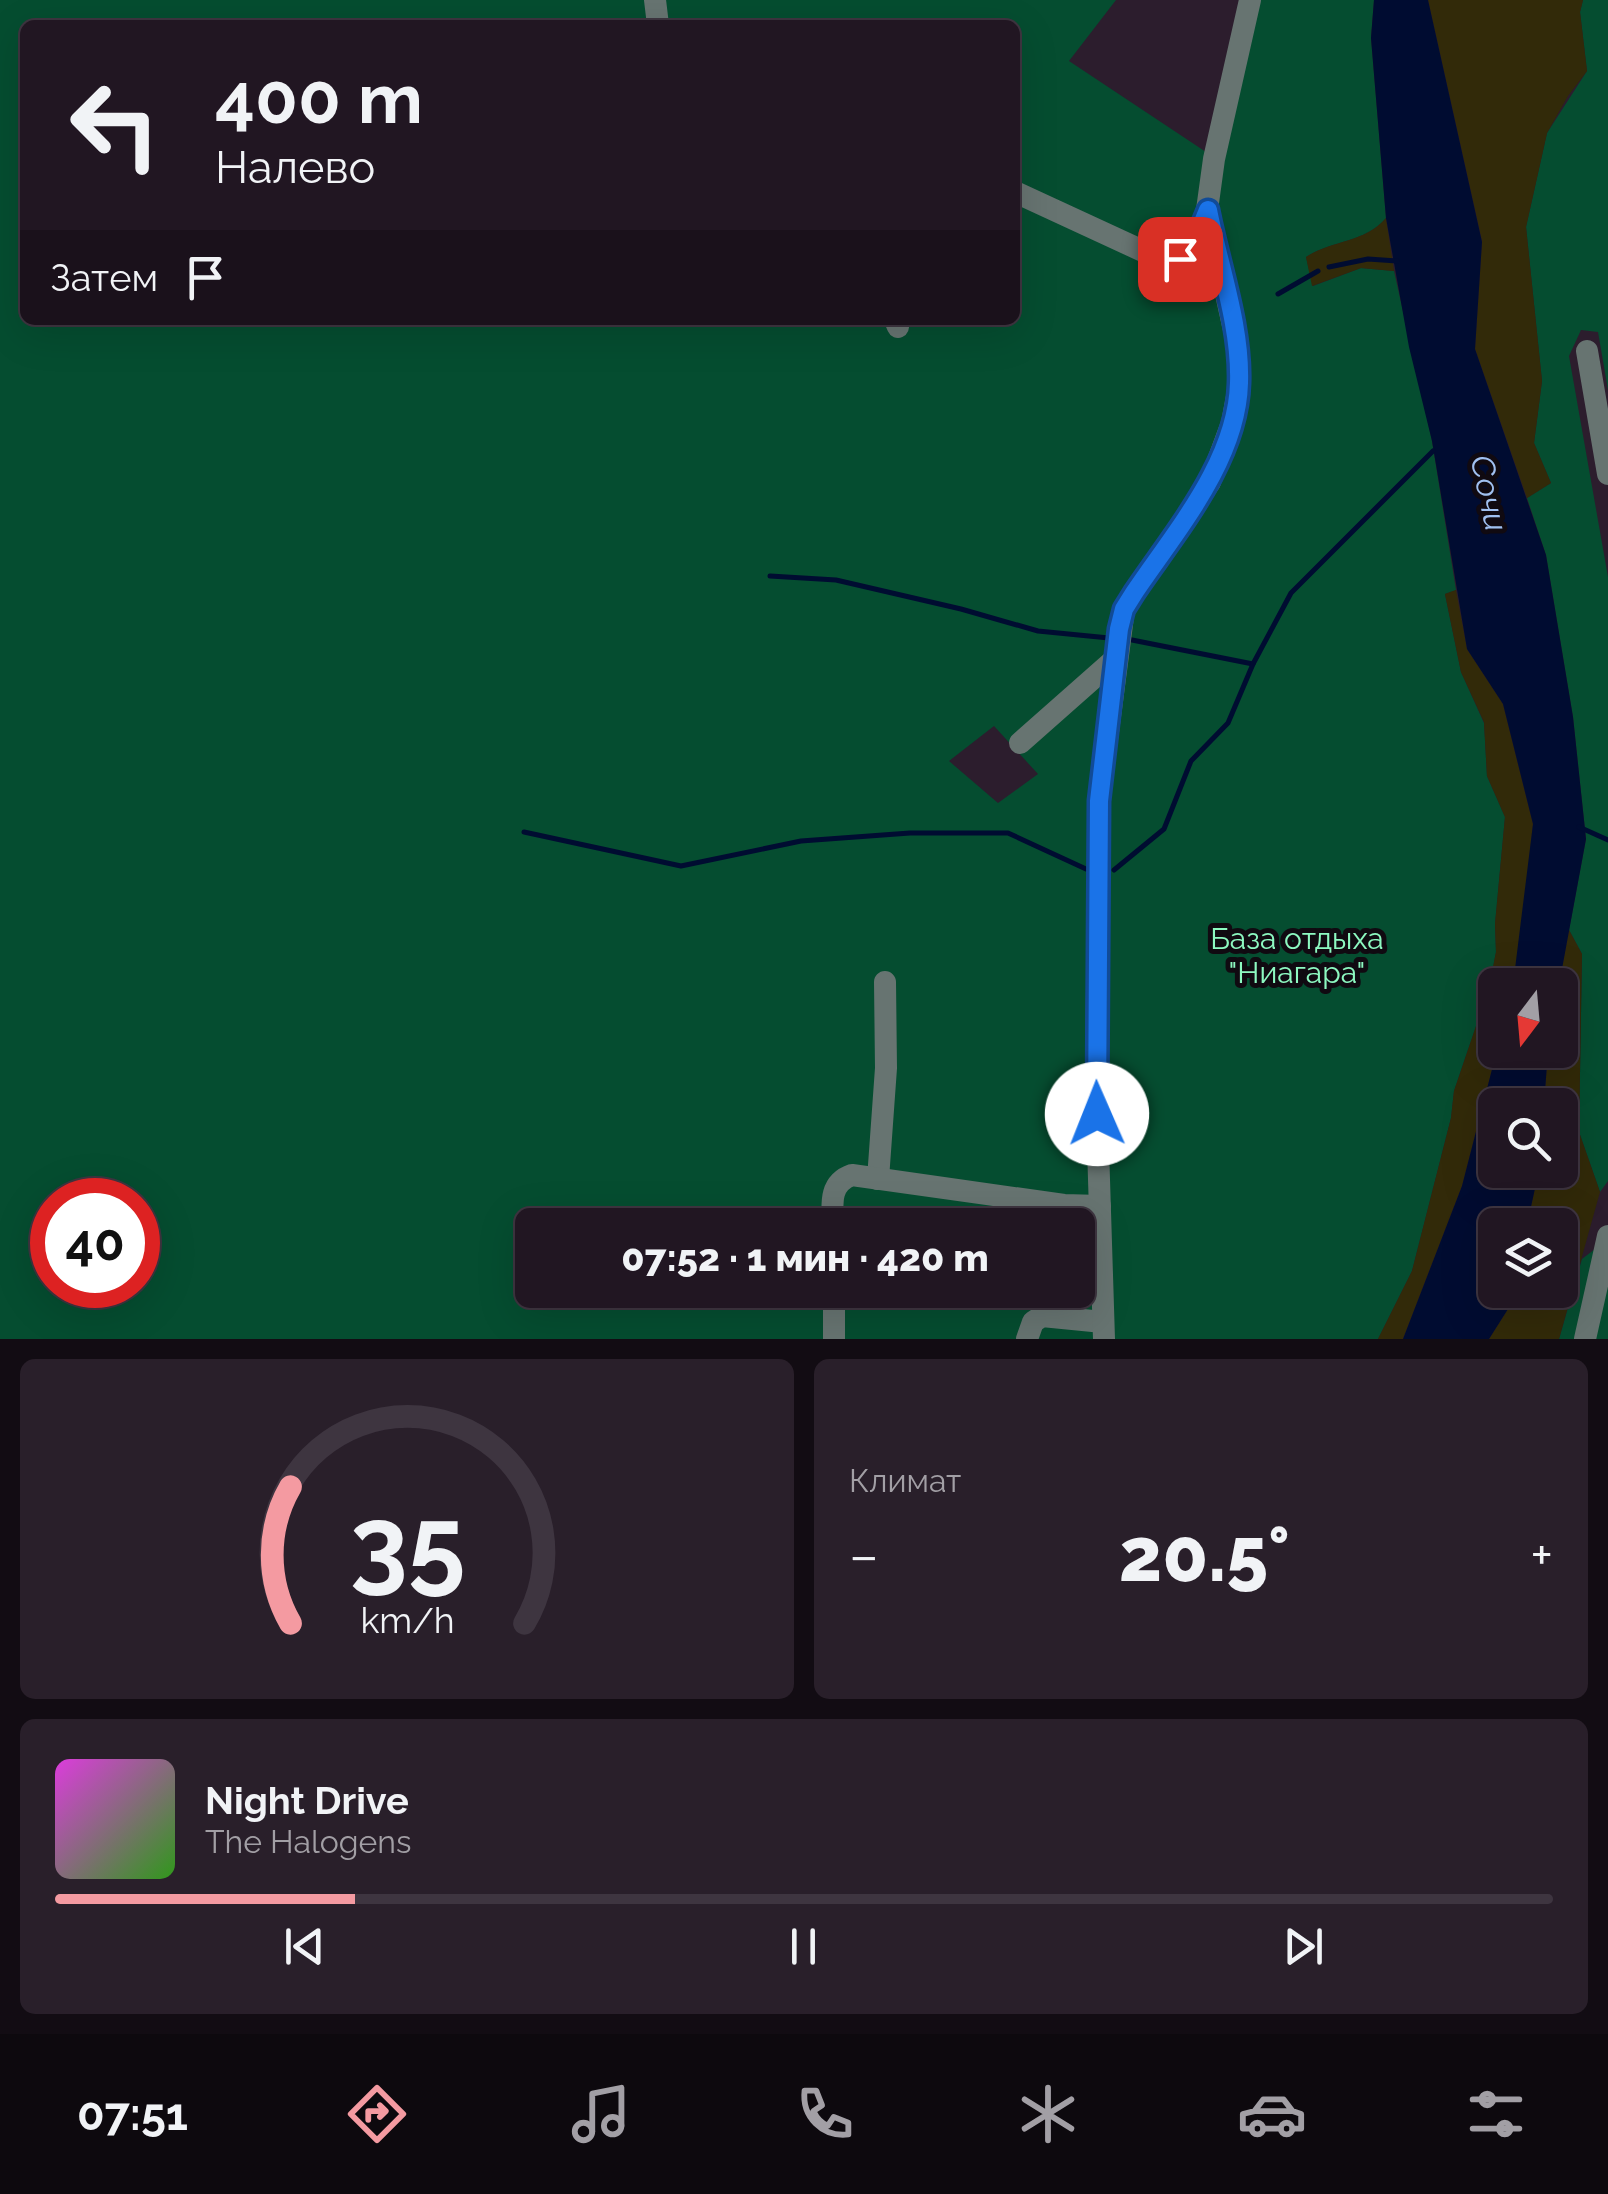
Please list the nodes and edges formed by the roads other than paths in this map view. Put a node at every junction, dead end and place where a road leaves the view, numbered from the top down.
1 (1250, 0) edge
2 (1020, 194) edge
3 (1208, 210) junction
4 (1587, 351) dead end
5 (1608, 474) edge
6 (1115, 660) junction
7 (1020, 744) dead end
8 (885, 982) dead end
9 (878, 1180) junction
10 (1100, 1206) junction
11 (832, 1208) edge
12 (1608, 1236) edge
13 (834, 1308) edge
14 (1103, 1330) edge
15 (834, 1339) edge
16 (1027, 1339) edge
17 (1585, 1339) edge

1 - 3 street
2 - 3 street
3 - 6 street
4 - 5 street
6 - 7 street
6 - 10 street
8 - 9 street
9 - 10 street
9 - 11 street
10 - 14 street
12 - 17 street
13 - 15 street
14 - 16 street

